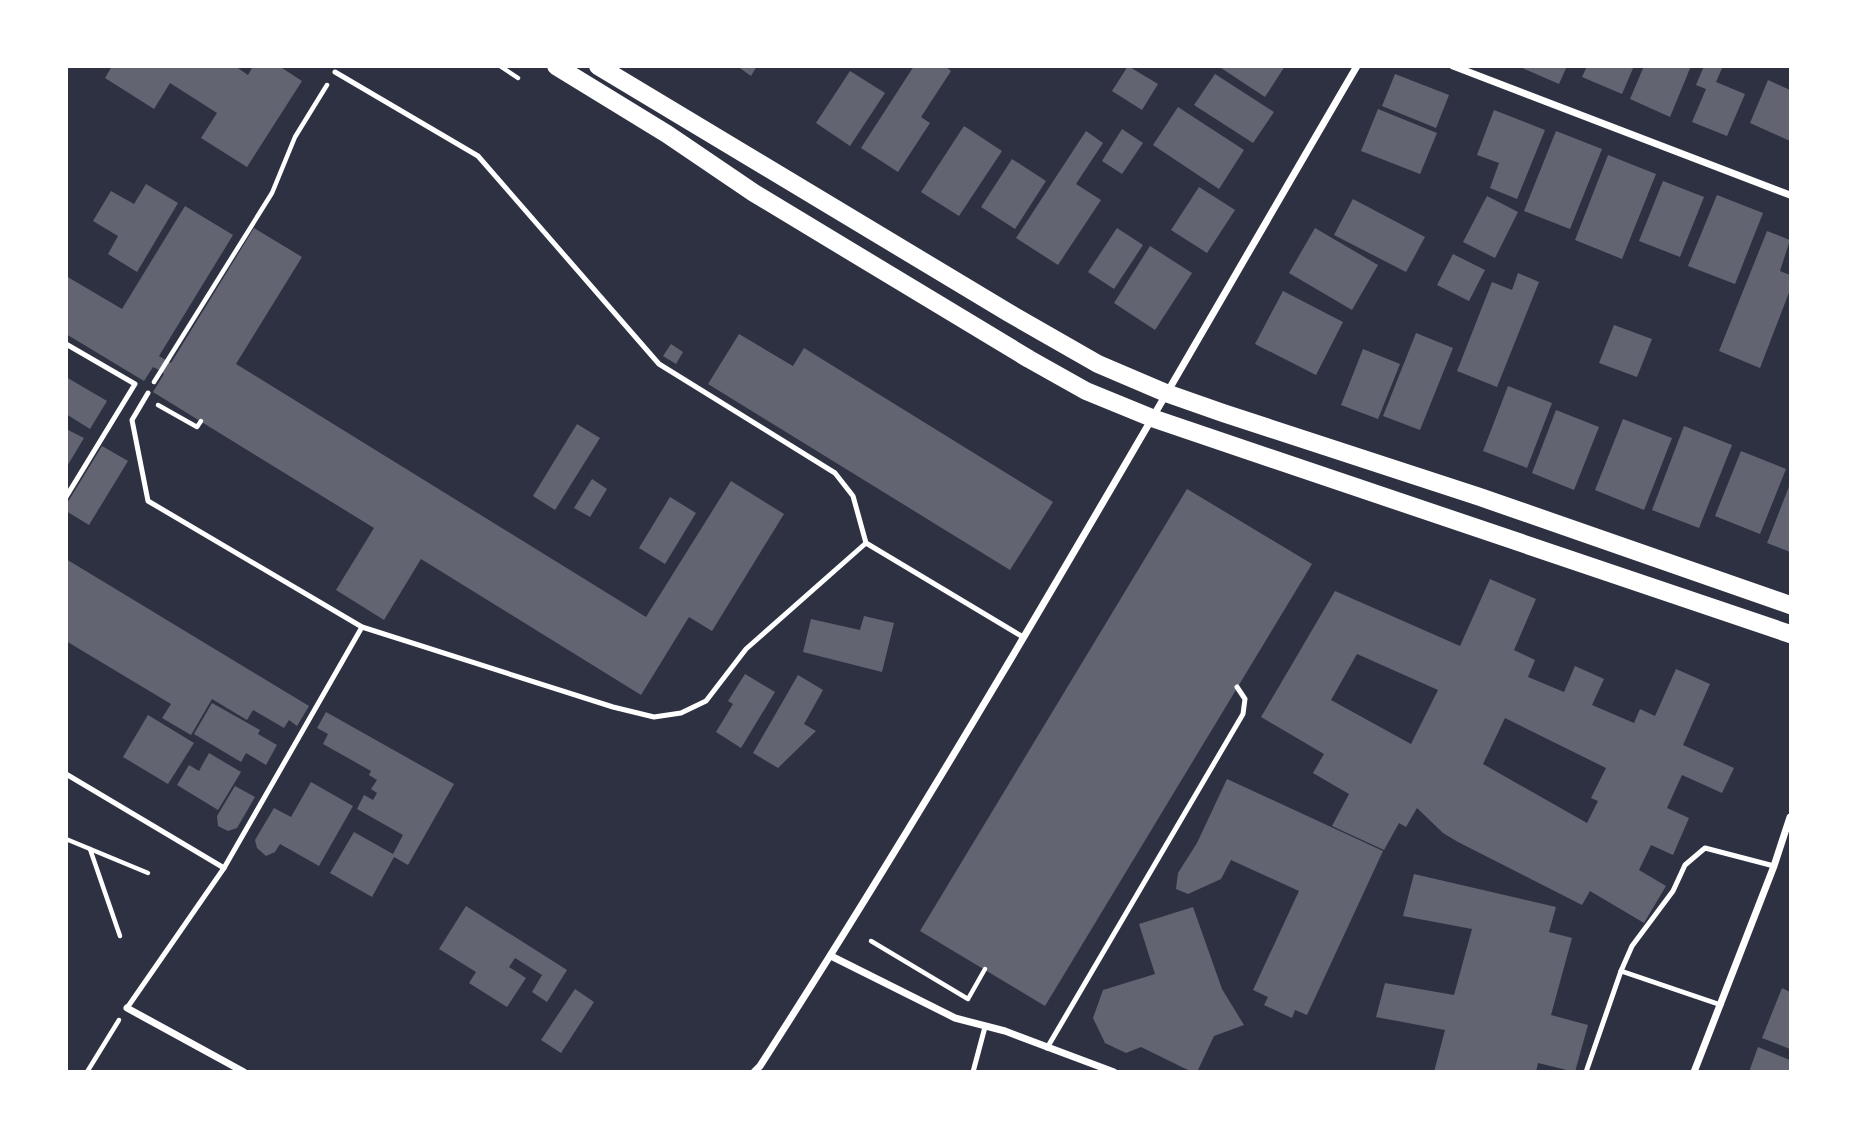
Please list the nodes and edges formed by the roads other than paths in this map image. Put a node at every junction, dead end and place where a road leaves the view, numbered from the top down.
1 (556, 66) edge
2 (598, 66) edge
3 (1357, 66) edge
4 (1452, 66) edge
5 (335, 72) road end
6 (1790, 195) edge
7 (66, 344) edge
8 (148, 393) road end
9 (1166, 393) junction
10 (1152, 418) junction
11 (66, 497) edge
12 (866, 543) junction
13 (1790, 605) edge
14 (362, 627) junction
15 (1790, 634) edge
16 (1023, 637) junction
17 (1237, 687) dead end
18 (66, 774) edge
19 (1790, 817) edge
20 (1774, 866) junction
21 (224, 868) junction
22 (831, 956) junction
23 (1621, 971) junction
24 (1721, 1005) junction
25 (127, 1008) joint
26 (985, 1027) junction
27 (1047, 1048) junction
28 (244, 1072) edge
29 (754, 1072) edge
30 (973, 1072) edge
31 (1114, 1072) edge
32 (1586, 1072) edge
33 (1694, 1072) edge

1 - 10 main road
2 - 9 main road
3 - 9 street
4 - 6 street
5 - 12 lane
7 - 11 lane
8 - 14 lane
9 - 10 street
9 - 13 main road
10 - 15 main road
10 - 16 street
12 - 14 lane
12 - 16 lane
14 - 21 lane
16 - 22 street
17 - 27 lane
18 - 21 lane
19 - 20 street
20 - 23 lane
20 - 24 street
21 - 25 lane
22 - 26 street
22 - 29 street
23 - 24 lane
23 - 32 lane
24 - 33 street
25 - 28 street
26 - 27 street
26 - 30 lane
27 - 31 street

